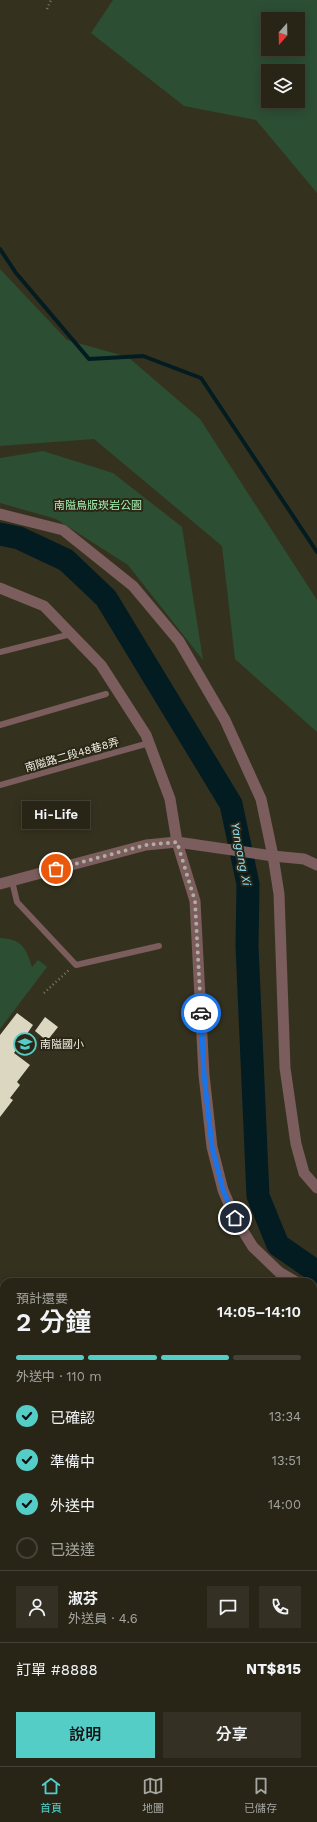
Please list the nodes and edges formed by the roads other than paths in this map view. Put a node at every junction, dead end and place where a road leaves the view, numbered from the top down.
1 (0, 514) edge
2 (0, 588) edge
3 (71, 634) junction
4 (0, 652) edge
5 (106, 694) dead end
6 (0, 725) edge
7 (149, 743) junction
8 (0, 785) edge
9 (177, 842) junction
10 (273, 856) junction
11 (317, 865) edge
12 (12, 881) junction
13 (0, 884) edge
14 (159, 946) dead end
15 (317, 1188) edge
16 (289, 1278) edge

1 - 10 street
2 - 3 street
3 - 4 lane
3 - 7 street
5 - 6 lane
7 - 8 lane, 南隘路二段48巷8弄
7 - 9 street
9 - 10 street
9 - 12 street
9 - 16 street
10 - 11 street
10 - 15 street
12 - 13 street
12 - 14 lane

